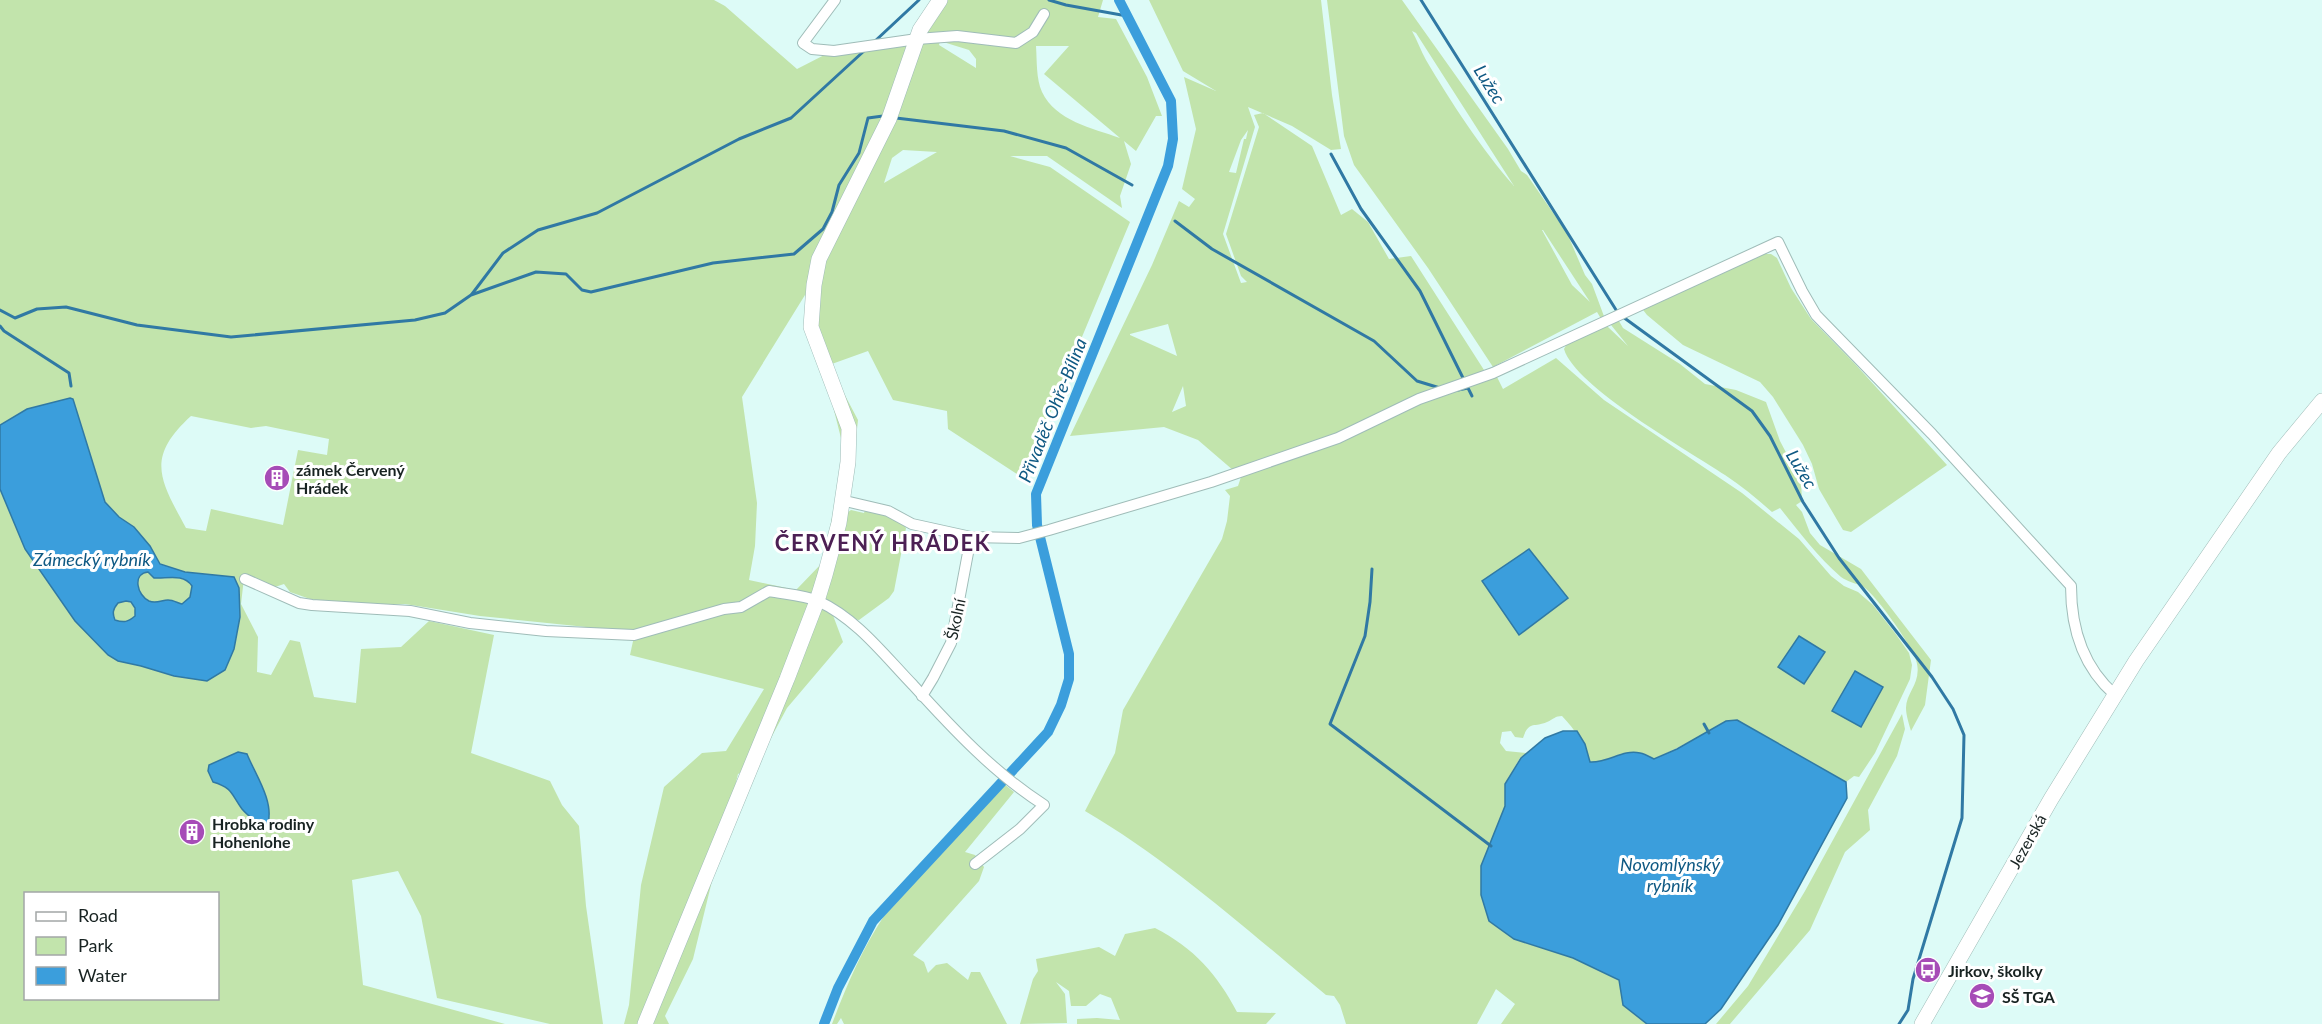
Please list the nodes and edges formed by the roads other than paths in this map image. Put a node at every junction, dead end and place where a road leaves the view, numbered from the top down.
1 (835, 0) edge
2 (940, 0) edge
3 (1044, 14) dead end
4 (917, 39) junction
5 (2322, 401) edge
6 (841, 500) junction
7 (971, 537) junction
8 (245, 579) dead end
9 (817, 601) junction
10 (2115, 695) junction
11 (922, 696) junction
12 (975, 864) dead end
13 (645, 1024) edge
14 (1922, 1024) edge

1 - 4 street
2 - 4 street
3 - 4 street
4 - 6 street
5 - 10 street, Jezerská
6 - 7 street
6 - 9 street
7 - 10 street
7 - 11 street, Školní
8 - 9 street
9 - 11 street
9 - 13 street
10 - 14 street, Jezerská
11 - 12 street

